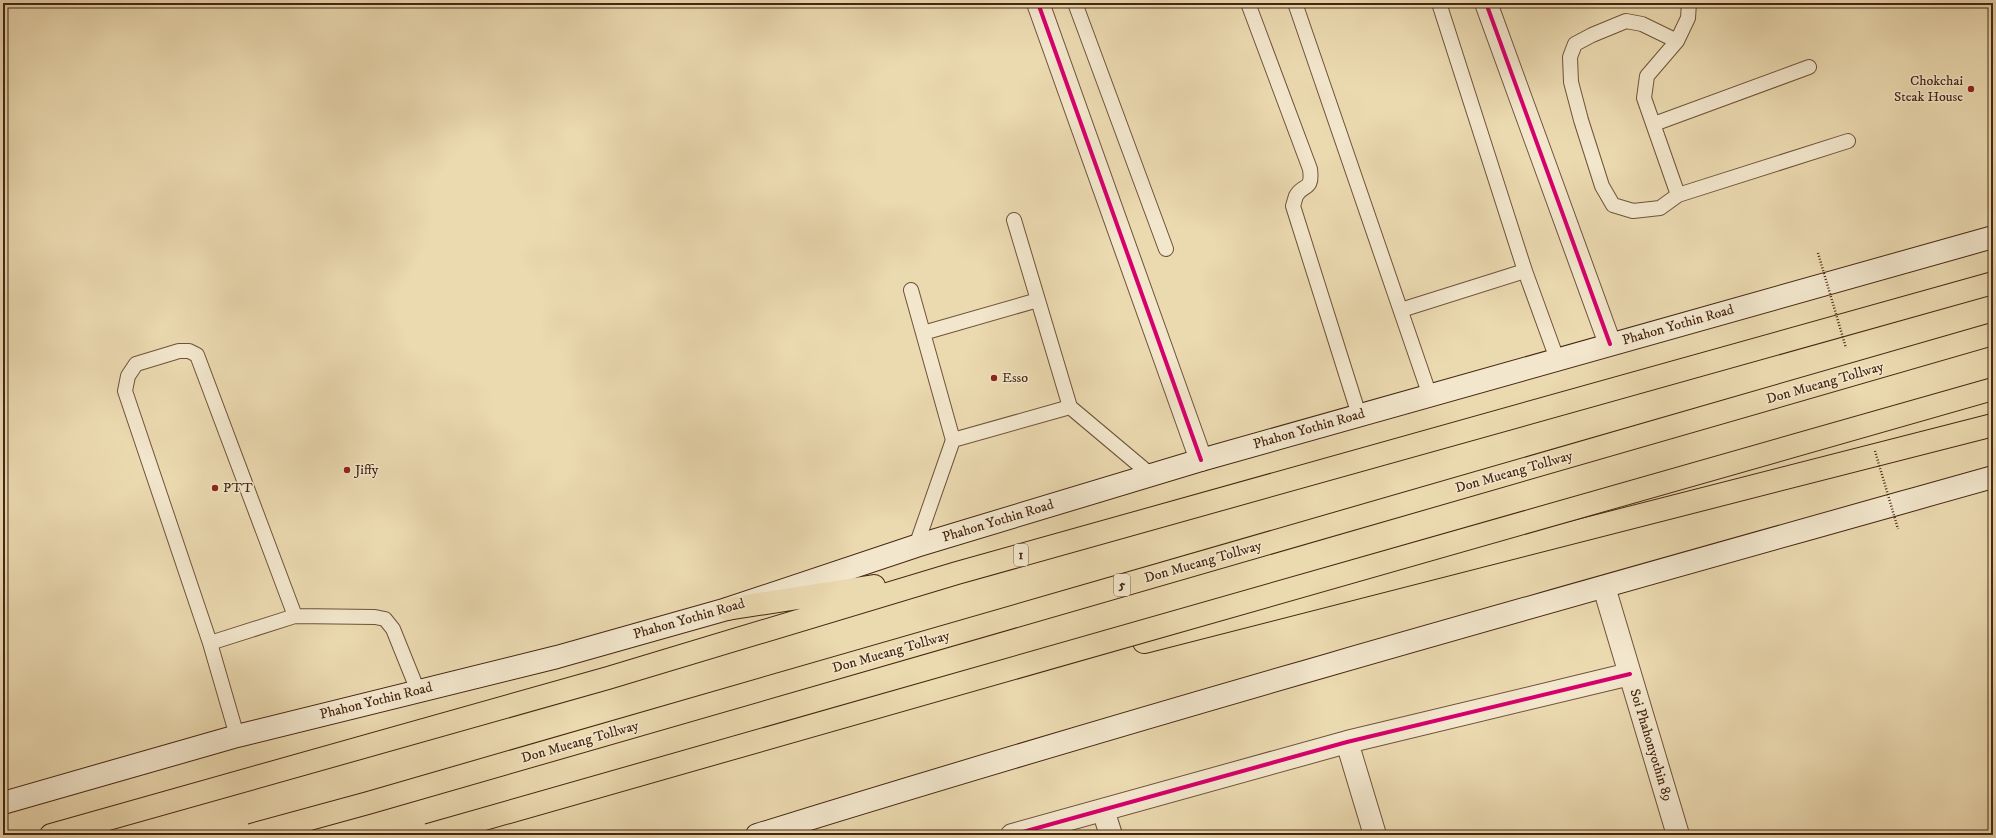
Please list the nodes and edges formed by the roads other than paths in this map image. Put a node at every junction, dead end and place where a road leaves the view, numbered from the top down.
1 (1038, 3) edge
2 (1074, 3) edge
3 (1248, 3) edge
4 (1295, 3) edge
5 (1439, 3) edge
6 (1486, 3) edge
7 (1689, 3) edge
8 (1677, 41) junction
9 (1809, 67) dead end
10 (1654, 124) junction
11 (1848, 141) dead end
12 (1678, 194) junction
13 (1014, 220) dead end
14 (1993, 237) edge
15 (1166, 249) dead end
16 (1525, 271) junction
17 (1993, 284) edge
18 (911, 290) dead end
19 (1038, 300) junction
20 (1401, 310) junction
21 (923, 332) junction
22 (1993, 334) edge
23 (1610, 344) junction
24 (1557, 359) junction
25 (1993, 389) edge
26 (1430, 396) junction
27 (1070, 407) junction
28 (1359, 415) junction
29 (1993, 425) edge
30 (954, 440) junction
31 (1201, 460) junction
32 (1151, 475) junction
33 (1993, 477) edge
34 (916, 546) junction
35 (957, 573) junction
36 (1604, 587) junction
37 (727, 609) junction
38 (296, 616) junction
39 (210, 643) junction
40 (1630, 674) junction
41 (418, 691) junction
42 (237, 736) junction
43 (1347, 742) junction
44 (3, 803) edge
45 (1103, 810) junction
46 (51, 835) edge
47 (251, 835) edge
48 (428, 835) edge
49 (449, 835) edge
50 (757, 835) edge
51 (1012, 835) edge
52 (1111, 835) edge
53 (1375, 835) edge
54 (1678, 835) edge

1 - 31 main road
2 - 15 lane
3 - 28 lane
4 - 20 lane
5 - 16 lane
6 - 23 main road
7 - 8 lane
8 - 10 lane
8 - 12 lane
9 - 10 lane
10 - 12 lane
11 - 12 lane
13 - 19 lane
14 - 23 main road, Phahon Yothin Road
16 - 20 lane
16 - 24 lane
17 - 35 highway, 1
18 - 21 lane
19 - 21 lane
19 - 27 lane
20 - 26 lane
21 - 30 lane
22 - 47 highway, Don Mueang Tollway / 5, bridge
23 - 24 main road, Phahon Yothin Road
24 - 26 main road, Phahon Yothin Road
25 - 48 highway, bridge
26 - 28 main road, Phahon Yothin Road
27 - 30 lane
27 - 32 lane
28 - 31 main road, Phahon Yothin Road
29 - 49 highway
30 - 34 lane
31 - 32 main road, Phahon Yothin Road
32 - 34 main road, Phahon Yothin Road
33 - 36 main road
34 - 37 main road, Phahon Yothin Road
35 - 37 highway
35 - 46 highway, 1
36 - 40 main road, Soi Phahonyothin 89
36 - 50 main road
37 - 41 main road, Phahon Yothin Road
38 - 39 lane
38 - 39 lane
38 - 41 lane
39 - 42 lane
40 - 43 main road
40 - 54 main road, Soi Phahonyothin 89
41 - 42 main road, Phahon Yothin Road
42 - 44 main road, Phahon Yothin Road
43 - 45 main road
43 - 53 main road
45 - 51 main road
45 - 52 main road

